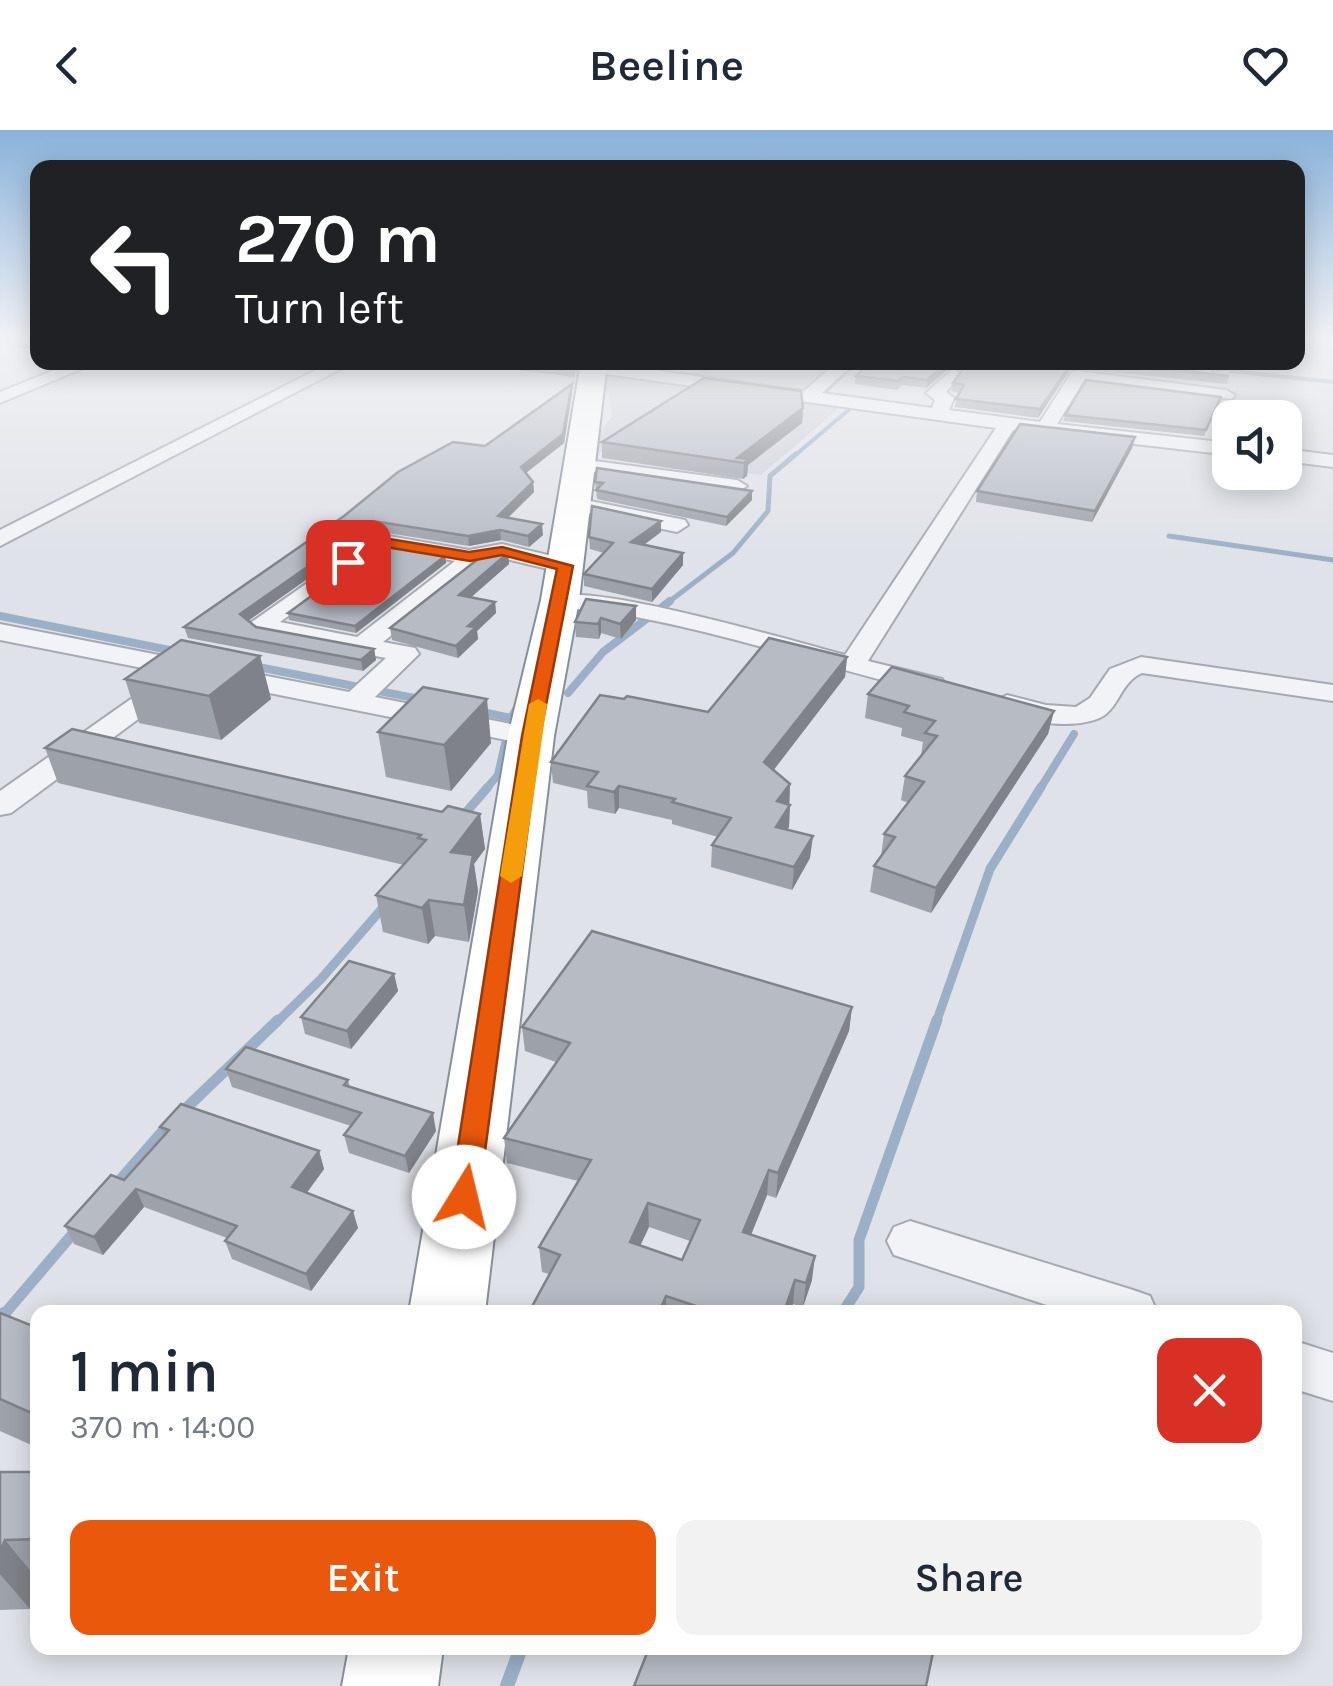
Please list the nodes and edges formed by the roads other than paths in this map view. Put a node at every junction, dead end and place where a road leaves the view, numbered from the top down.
1 (249, 412) edge
2 (579, 412) edge
3 (915, 412) edge
4 (939, 412) edge
5 (1055, 412) edge
6 (1139, 412) edge
7 (938, 415) junction
8 (1134, 422) junction
9 (1008, 424) junction
10 (1045, 428) junction
11 (1212, 444) edge
12 (1302, 457) edge
13 (1333, 461) edge
14 (577, 483) junction
15 (682, 486) junction
16 (737, 486) edge
17 (650, 518) junction
18 (677, 525) dead end
19 (0, 539) edge
20 (470, 557) junction
21 (563, 583) junction
22 (0, 632) edge
23 (363, 645) junction
24 (852, 665) junction
25 (188, 669) junction
26 (1333, 693) edge
27 (354, 702) junction
28 (531, 736) junction
29 (0, 806) edge
30 (910, 1241) dead end
31 (448, 1305) edge
32 (1111, 1305) edge
33 (1302, 1366) edge
34 (1333, 1377) edge
35 (395, 1655) edge
36 (390, 1686) edge

1 - 19 street
2 - 14 highway
3 - 7 street
4 - 7 street
5 - 10 street
6 - 8 street
7 - 9 street
8 - 10 street
8 - 11 street
9 - 10 street
9 - 24 street
12 - 13 street
14 - 15 street
14 - 17 street
14 - 21 highway
15 - 16 street
15 - 17 street
17 - 18 street
20 - 21 street
20 - 23 street
20 - 23 street
21 - 24 street
21 - 28 highway
22 - 25 street
23 - 27 street
24 - 26 street
25 - 27 street
25 - 29 street
27 - 28 street
28 - 31 highway
30 - 32 street
33 - 34 street
35 - 36 highway

